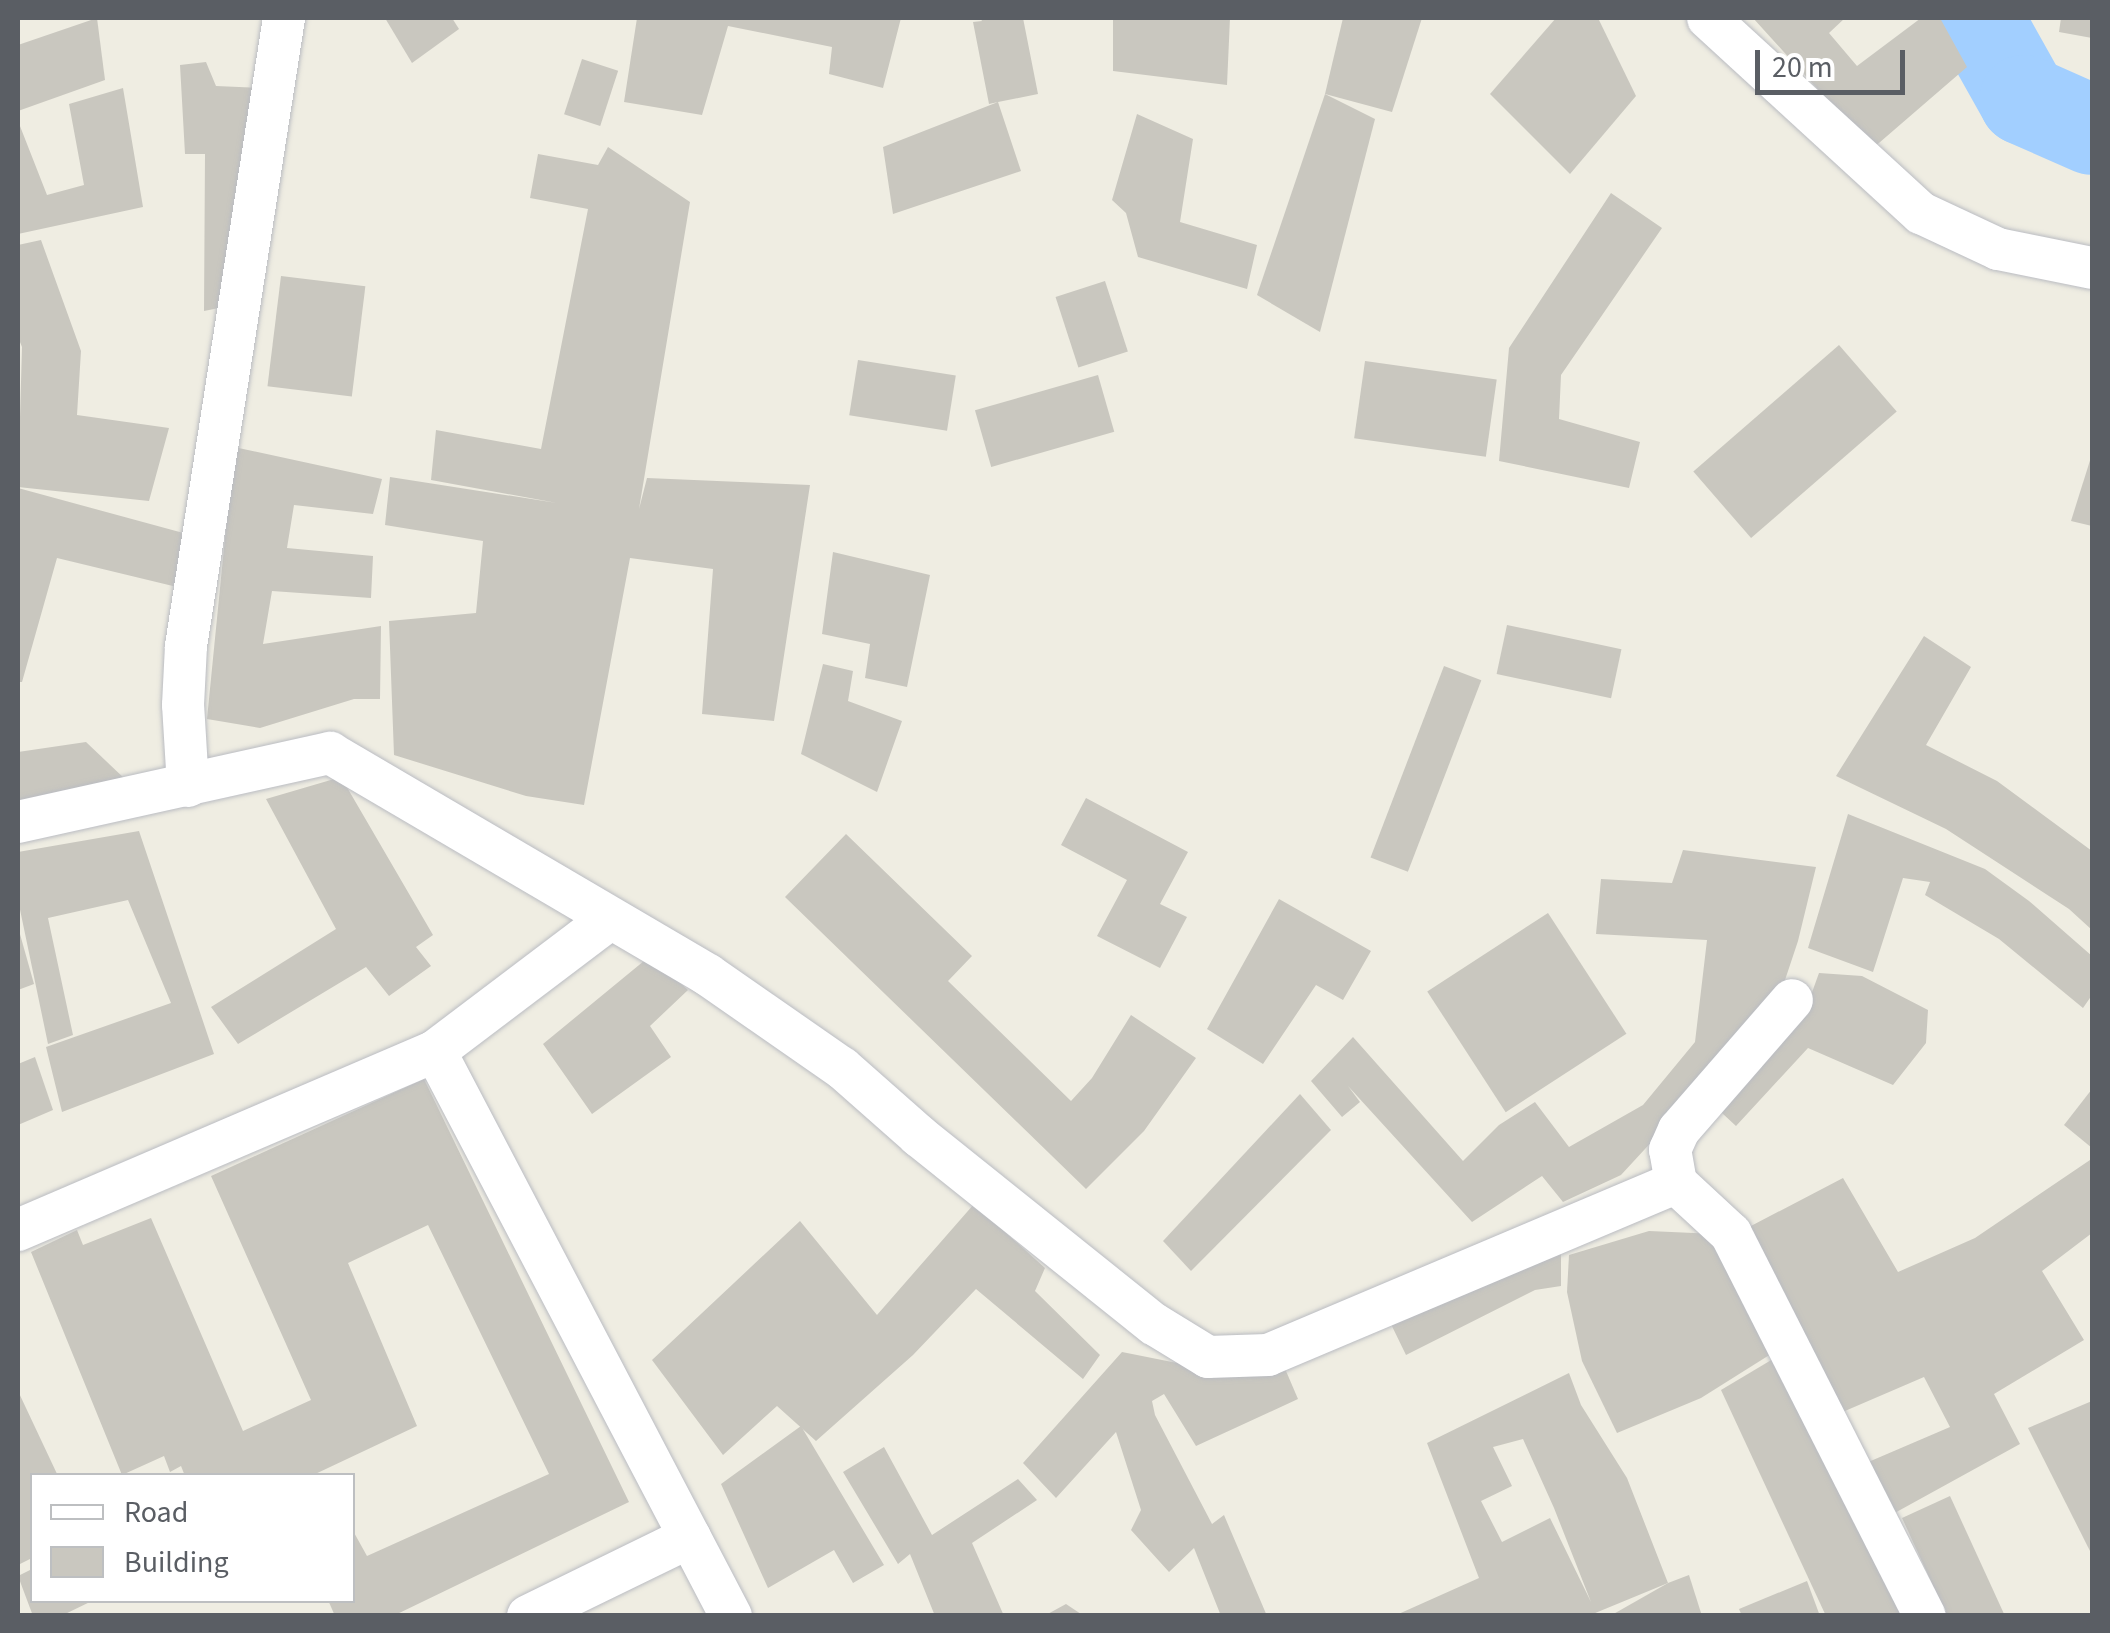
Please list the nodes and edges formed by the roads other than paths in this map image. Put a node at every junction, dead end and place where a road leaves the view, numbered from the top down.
1 (284, 18) edge
2 (1708, 18) edge
3 (2092, 268) edge
4 (188, 786) junction
5 (18, 822) edge
6 (608, 920) junction
7 (1792, 1000) dead end
8 (435, 1051) junction
9 (1676, 1183) junction
10 (18, 1230) edge
11 (690, 1537) junction
12 (528, 1616) edge
13 (731, 1616) edge
14 (1925, 1616) edge

1 - 4 street
2 - 3 street
4 - 5 street
4 - 6 street
6 - 8 street
6 - 9 street
7 - 9 street
8 - 10 street
8 - 11 street
9 - 14 street
11 - 12 street
11 - 13 street

